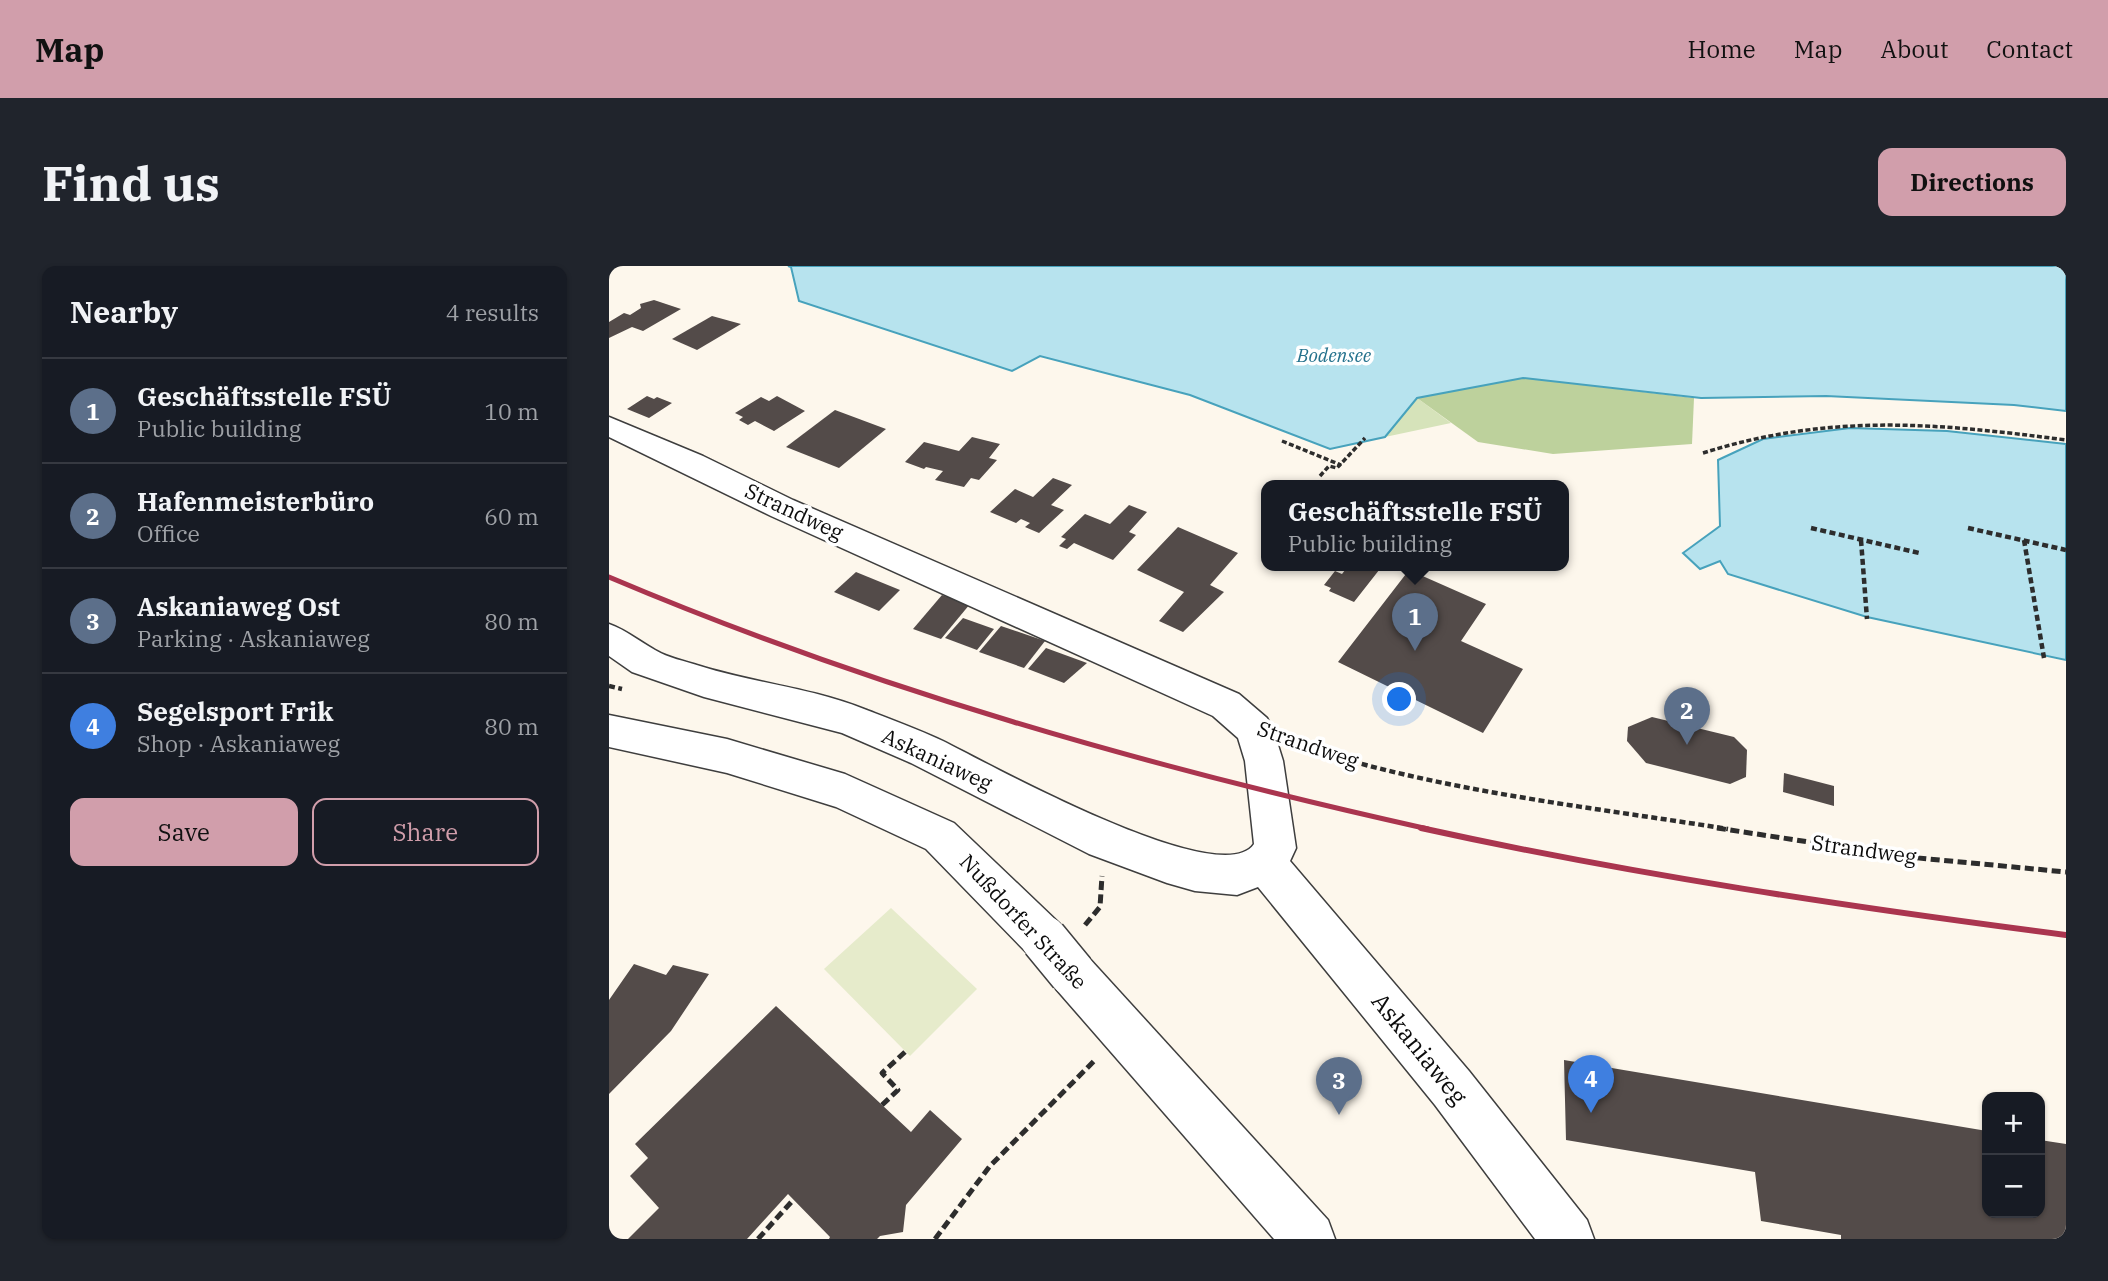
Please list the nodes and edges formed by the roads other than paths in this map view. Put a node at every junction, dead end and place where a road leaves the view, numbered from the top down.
1 (609, 426) edge
2 (609, 638) edge
3 (609, 731) edge
4 (1264, 865) junction
5 (1309, 1239) edge
6 (1568, 1239) edge

1 - 4 street, Strandweg
2 - 4 street, Askaniaweg
3 - 5 street, Nußdorfer Straße
4 - 6 street, Askaniaweg

